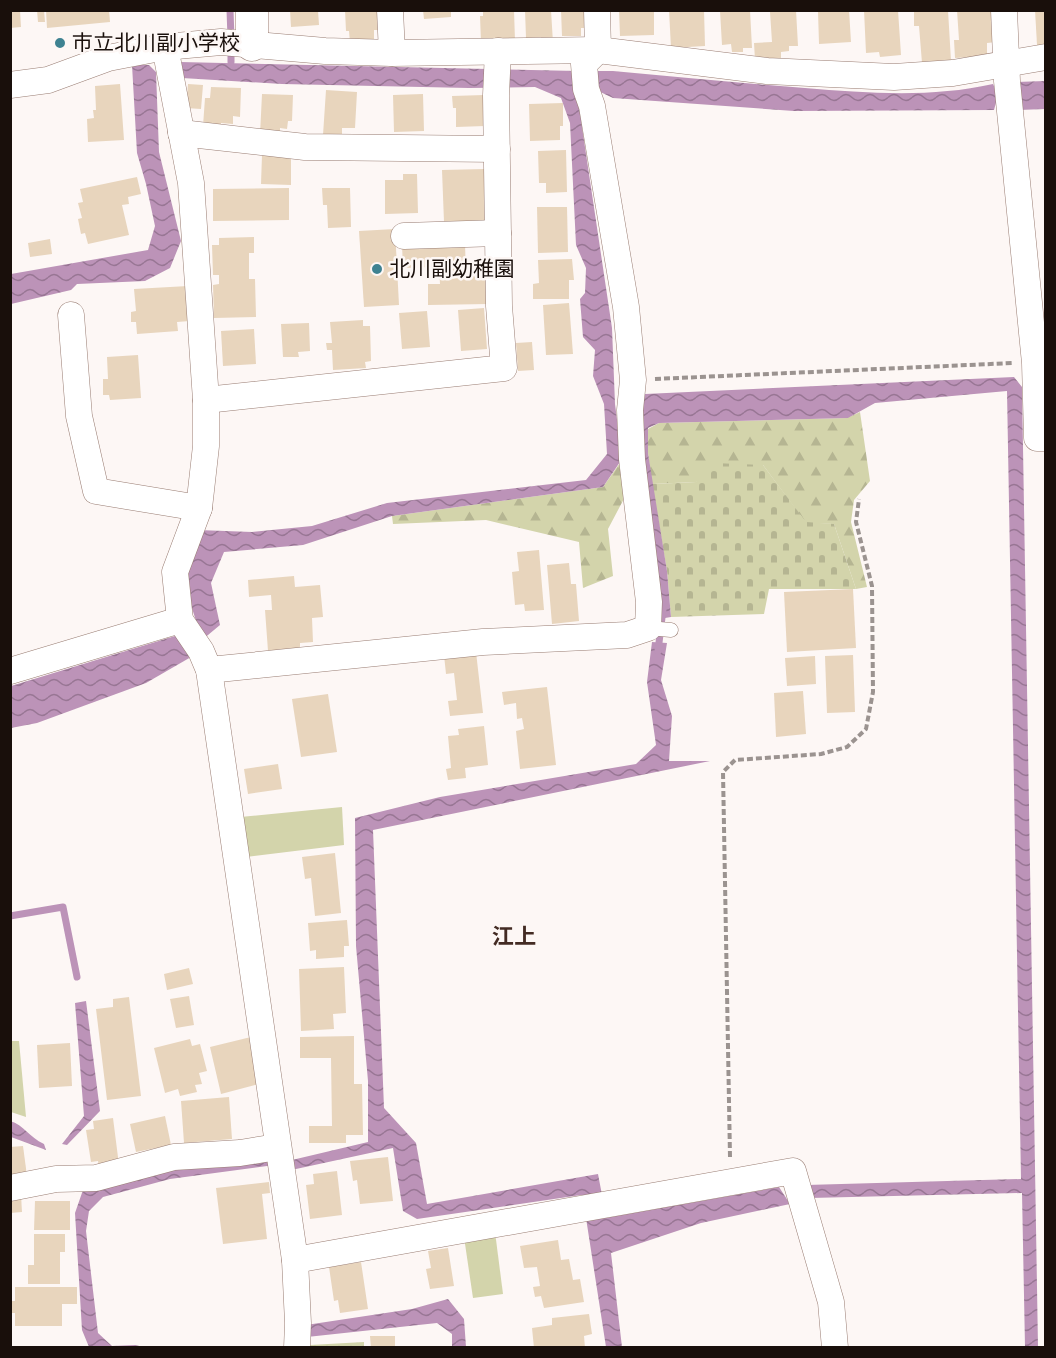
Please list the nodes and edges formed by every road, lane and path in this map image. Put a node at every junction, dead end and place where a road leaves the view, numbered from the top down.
1 (252, 10) edge
2 (390, 10) edge
3 (597, 10) edge
4 (1004, 10) edge
5 (239, 44) junction
6 (392, 53) junction
7 (497, 56) junction
8 (591, 57) junction
9 (1046, 57) edge
10 (168, 63) junction
11 (1006, 72) junction
12 (10, 85) edge
13 (181, 133) junction
14 (497, 149) junction
15 (498, 232) junction
16 (404, 236) dead end
17 (71, 315) dead end
18 (1035, 363) junction
19 (633, 380) junction
20 (206, 400) junction
21 (1046, 438) edge
22 (859, 499) dead end
23 (199, 508) junction
24 (195, 644) junction
25 (10, 671) edge
26 (278, 1147) junction
27 (731, 1182) junction
28 (10, 1188) edge
29 (295, 1260) junction
30 (297, 1339) edge
31 (835, 1347) edge

1 - 5 street
2 - 6 street
3 - 8 street
4 - 11 street
5 - 6 street
5 - 10 street
6 - 7 street
7 - 8 street
7 - 14 street
8 - 11 street
8 - 19 street
9 - 11 street
10 - 12 street
10 - 13 street
11 - 18 street
13 - 14 street
13 - 20 street
14 - 15 street
15 - 16 street
15 - 20 street
17 - 23 street
18 - 19 path
18 - 21 street
19 - 24 street
20 - 23 street
22 - 27 path
23 - 24 street
24 - 25 street
24 - 26 street
26 - 28 street
26 - 29 street
27 - 29 street
27 - 31 street
29 - 30 street

